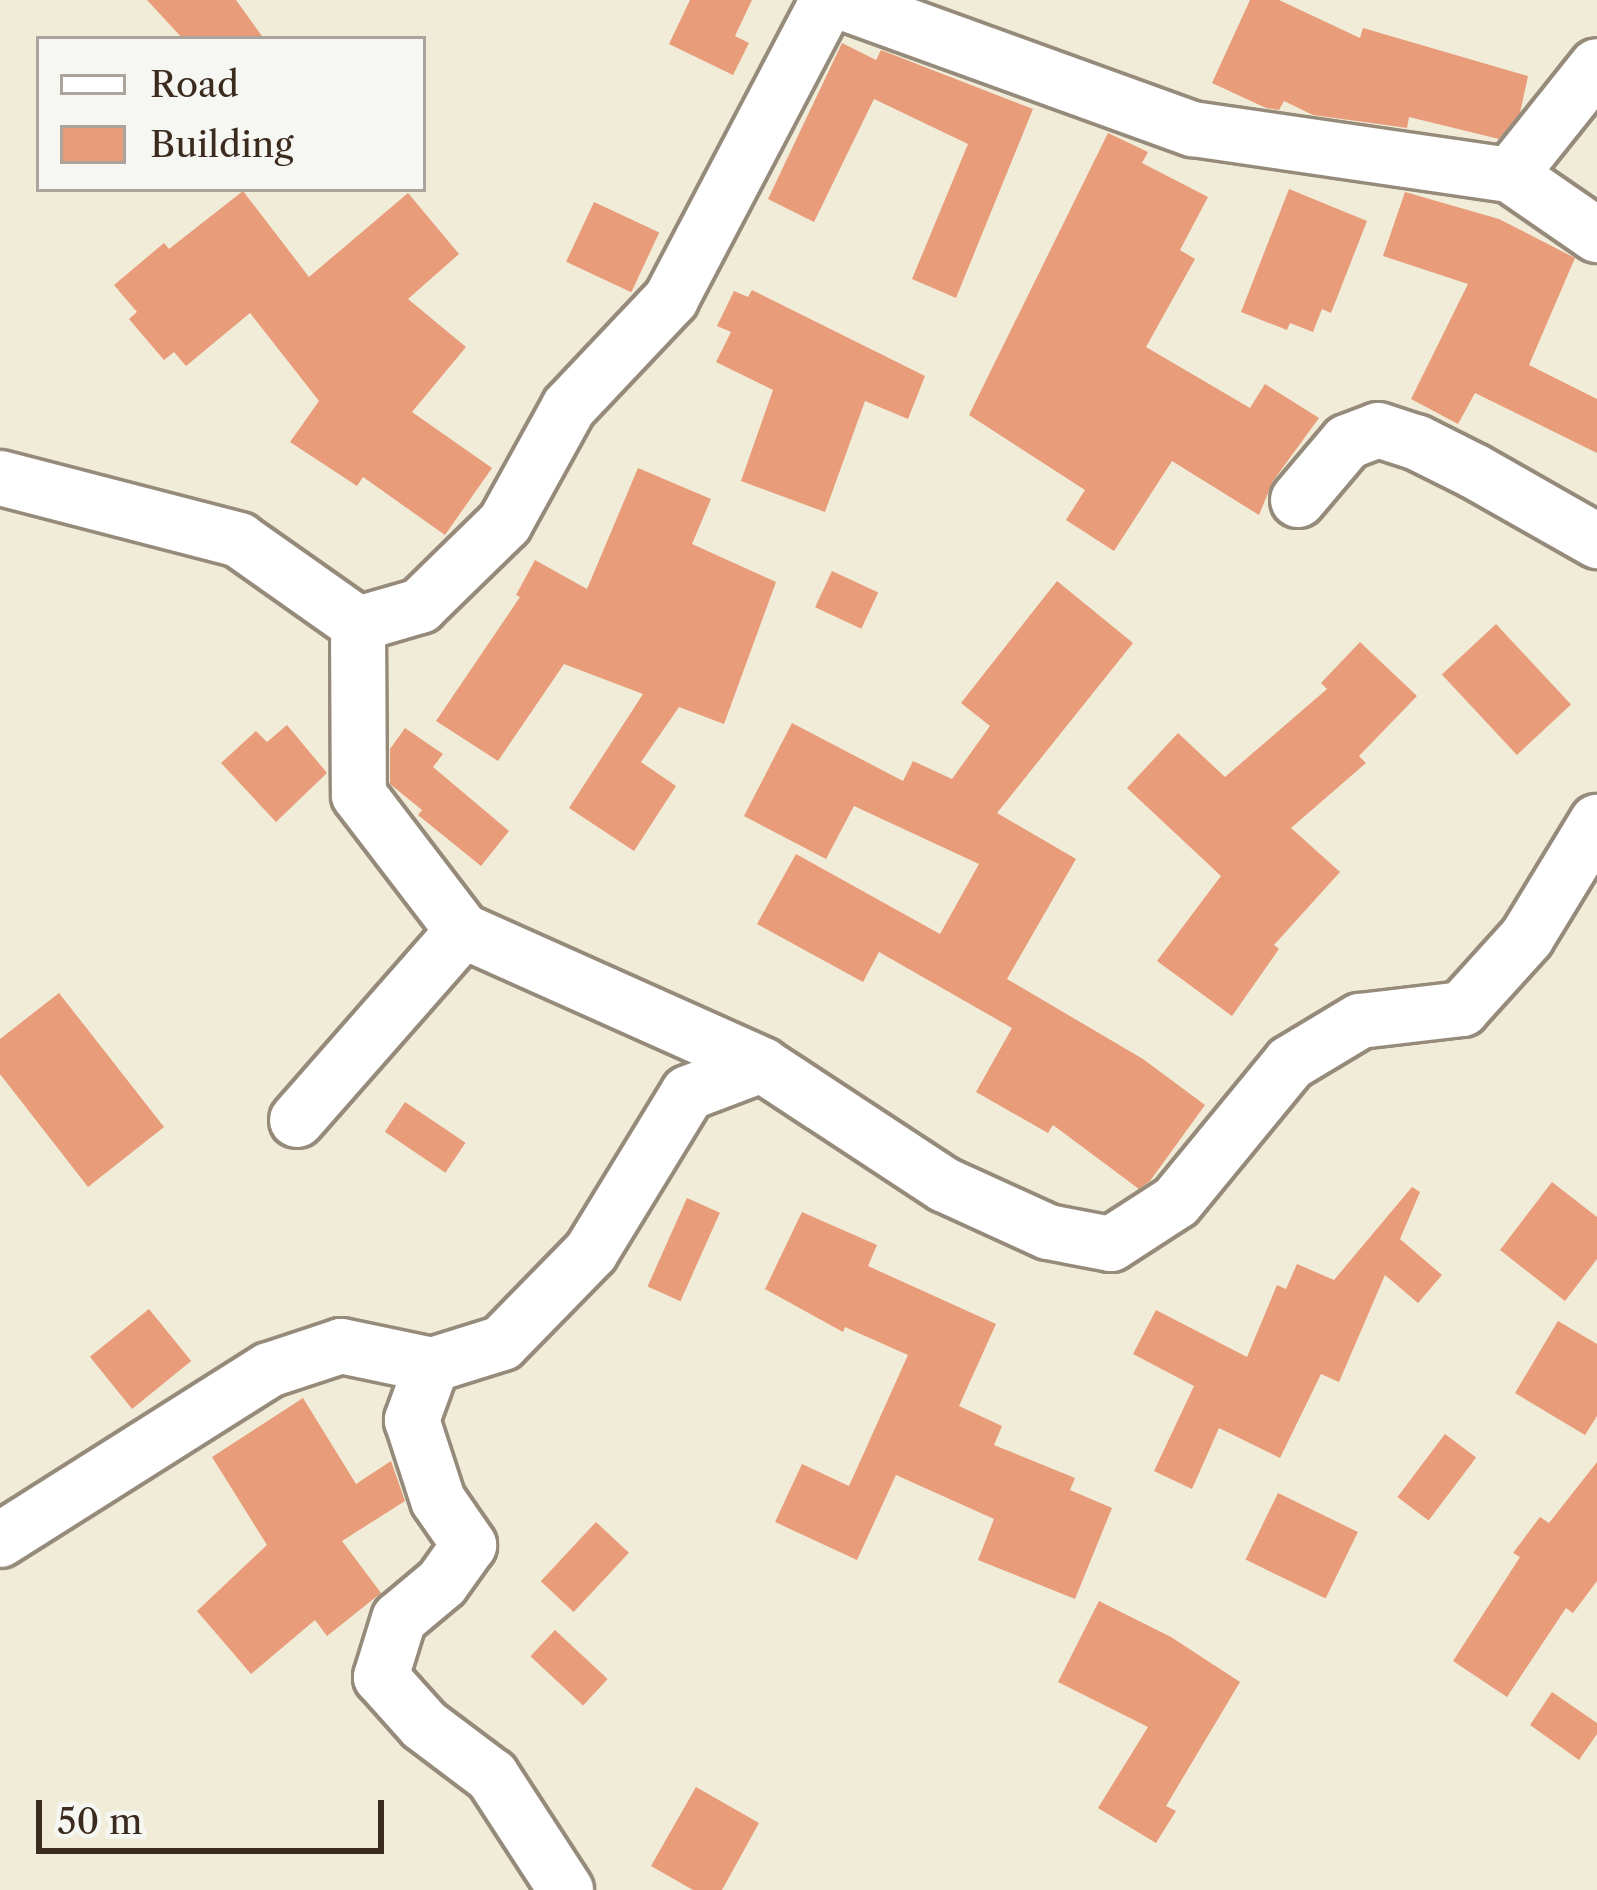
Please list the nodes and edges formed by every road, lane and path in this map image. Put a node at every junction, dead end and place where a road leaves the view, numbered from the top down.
1 (832, 0) edge
2 (1597, 66) edge
3 (1510, 175) junction
4 (1597, 235) edge
5 (0, 478) edge
6 (1298, 500) dead end
7 (1597, 542) edge
8 (358, 624) junction
9 (1597, 822) edge
10 (463, 931) junction
11 (762, 1066) junction
12 (297, 1120) dead end
13 (432, 1365) junction
14 (0, 1540) edge
15 (566, 1890) edge

1 - 3 street
1 - 8 street
2 - 3 street
3 - 4 street
5 - 8 street
6 - 7 street
8 - 10 street
9 - 11 street
10 - 11 street
10 - 12 street
11 - 13 street
13 - 14 street
13 - 15 street

